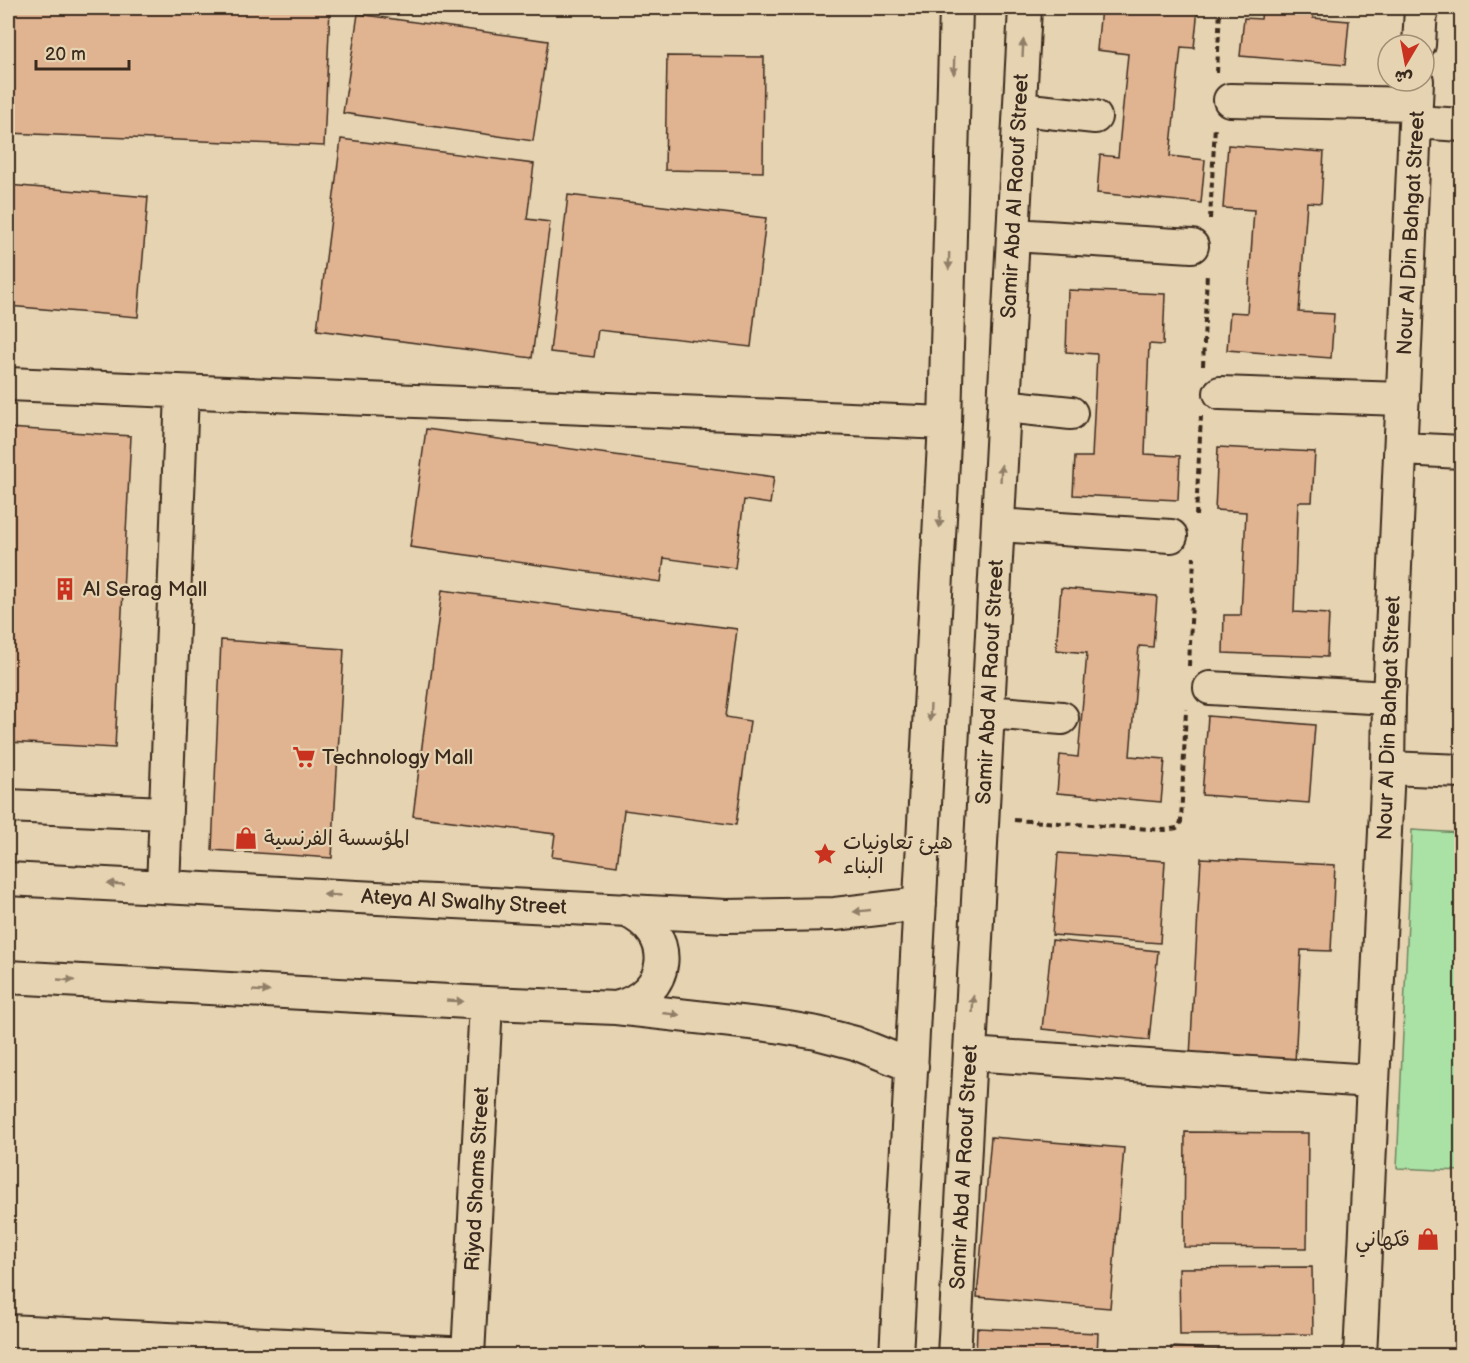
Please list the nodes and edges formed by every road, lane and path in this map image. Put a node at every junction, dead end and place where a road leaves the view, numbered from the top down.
1 (956, 8) edge
2 (1025, 8) edge
3 (1220, 8) edge
4 (1421, 8) edge
5 (1420, 33) edge
6 (1221, 99) junction
7 (1417, 102) edge
8 (1020, 109) junction
9 (1095, 117) dead end
10 (1461, 125) edge
11 (1013, 235) junction
12 (1203, 246) junction
13 (8, 384) edge
14 (1208, 392) junction
15 (182, 393) junction
16 (1403, 399) junction
17 (1004, 406) junction
18 (1071, 413) dead end
19 (945, 423) junction
20 (1402, 449) junction
21 (1461, 452) edge
22 (998, 525) junction
23 (1187, 537) junction
24 (1195, 688) junction
25 (1389, 698) junction
26 (988, 712) junction
27 (1062, 718) dead end
28 (1388, 768) junction
29 (1461, 771) edge
30 (8, 806) edge
31 (165, 813) junction
32 (983, 818) junction
33 (8, 879) edge
34 (163, 887) junction
35 (920, 904) junction
36 (625, 910) junction
37 (8, 977) edge
38 (486, 1003) junction
39 (616, 1008) junction
40 (970, 1054) junction
41 (912, 1066) junction
42 (1371, 1081) junction
43 (8, 1331) edge
44 (469, 1355) edge
45 (896, 1356) edge
46 (954, 1356) edge
47 (1360, 1356) edge

1 -> 19 street
8 -> 2 street, Samir Abd Al Raouf Street
3 - 6 path
4 - 5 street
6 - 7 street
6 - 12 path
7 - 10 street
7 - 16 street, Nour Al Din Bahgat Street
8 - 9 street
8 - 11 street, Samir Abd Al Raouf Street
11 - 12 street
11 - 17 street, Samir Abd Al Raouf Street
12 - 14 path
13 - 15 street
14 - 16 street
14 - 23 path
15 - 19 street
15 - 31 street
16 - 20 street, Nour Al Din Bahgat Street
17 - 18 street
22 -> 17 street, Samir Abd Al Raouf Street
19 -> 35 street
20 - 21 street
20 - 25 street, Nour Al Din Bahgat Street
22 - 23 street
22 - 26 street, Samir Abd Al Raouf Street
23 - 24 path
24 - 25 street
24 - 32 path
25 - 28 street, Nour Al Din Bahgat Street
26 - 27 street
26 - 32 street, Samir Abd Al Raouf Street
28 - 29 street
28 - 42 street, Nour Al Din Bahgat Street
30 - 31 street
31 - 34 street
40 -> 32 street, Samir Abd Al Raouf Street
34 -> 33 street, Ateya Al Swalhy Street
36 -> 34 street, Ateya Al Swalhy Street
35 -> 36 street, Ateya Al Swalhy Street
35 - 41 street
36 - 39 street
37 -> 38 street
38 - 39 street
38 - 44 street, Riyad Shams Street
39 -> 41 street
40 - 42 street
40 - 46 street, Samir Abd Al Raouf Street
41 - 45 street
42 - 47 street, Nour Al Din Bahgat Street
43 - 44 street

